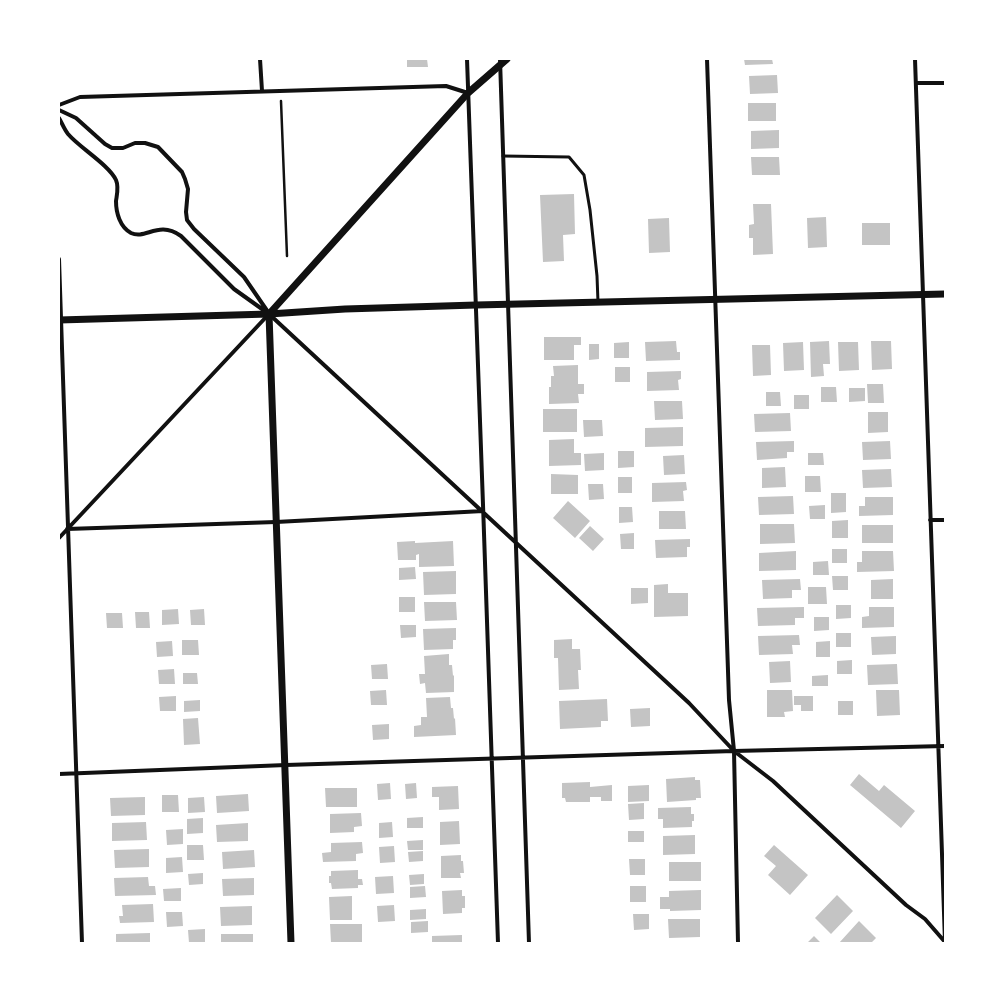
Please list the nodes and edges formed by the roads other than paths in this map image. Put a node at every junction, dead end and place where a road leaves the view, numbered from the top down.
1 (260, 59) edge
2 (467, 59) edge
3 (507, 59) edge
4 (707, 59) edge
5 (915, 59) edge
6 (500, 63) edge
7 (945, 83) edge
8 (916, 84) junction
9 (262, 91) junction
10 (468, 93) junction
11 (59, 105) edge
12 (59, 110) edge
13 (59, 118) edge
14 (503, 156) junction
15 (59, 259) edge
16 (923, 294) junction
17 (945, 294) edge
18 (716, 298) junction
19 (598, 302) junction
20 (508, 304) junction
21 (476, 305) junction
22 (269, 314) junction
23 (60, 320) edge
24 (483, 511) junction
25 (930, 520) junction
26 (945, 520) edge
27 (276, 522) junction
28 (67, 529) junction
29 (59, 538) edge
30 (516, 542) junction
31 (938, 746) junction
32 (945, 746) edge
33 (734, 751) junction
34 (523, 758) junction
35 (492, 759) junction
36 (286, 765) junction
37 (77, 773) junction
38 (59, 774) edge
39 (945, 942) edge
40 (82, 943) edge
41 (291, 943) edge
42 (498, 943) edge
43 (529, 943) edge
44 (738, 943) edge

1 - 9 street
2 - 10 street
3 - 6 street
4 - 18 street
5 - 8 street
6 - 10 street
6 - 14 street
7 - 8 street
8 - 16 street
9 - 10 street
9 - 11 street
10 - 21 street
10 - 22 street
12 - 22 street
13 - 22 street
14 - 19 lane
14 - 20 street
15 - 23 street
16 - 17 street
16 - 18 street
16 - 25 street
18 - 19 street
18 - 33 street
19 - 20 street
20 - 21 street
20 - 30 street
21 - 22 street
21 - 24 street
22 - 23 street
22 - 24 street
22 - 27 street
22 - 28 street
23 - 28 street
24 - 27 street
24 - 30 street
24 - 35 street
25 - 26 street
25 - 31 street
27 - 28 street
27 - 36 street
28 - 29 street
28 - 37 street
30 - 33 street
30 - 34 street
31 - 32 street
31 - 33 street
31 - 39 street
33 - 34 street
33 - 39 street
33 - 44 street
34 - 35 street
34 - 43 street
35 - 36 street
35 - 42 street
36 - 37 street
36 - 41 street
37 - 38 street
37 - 40 street

